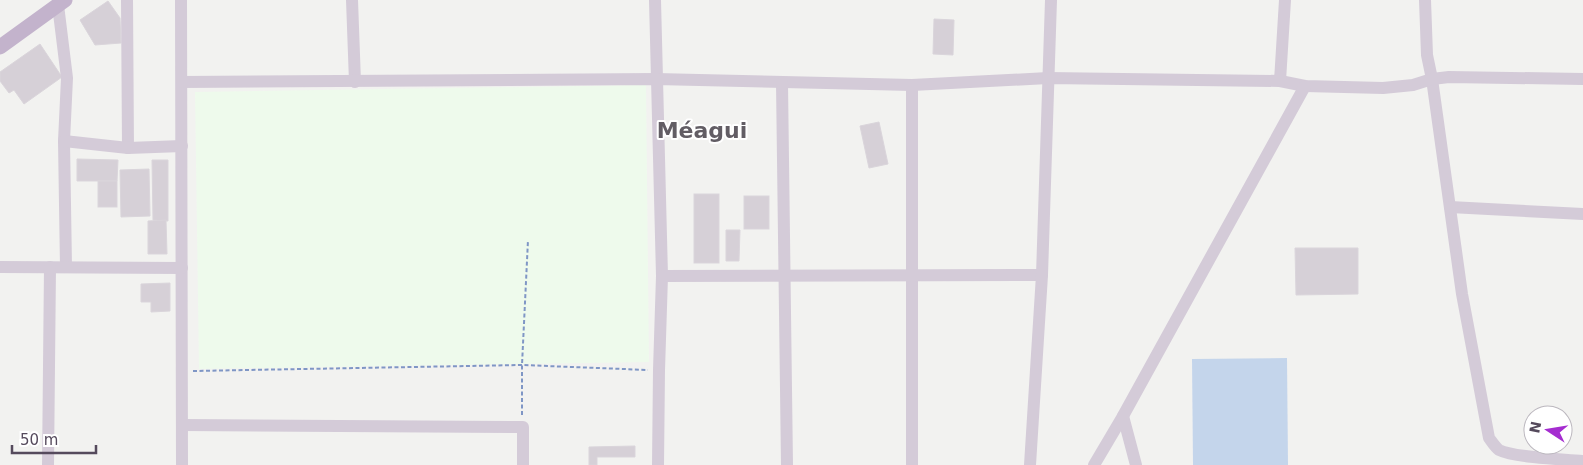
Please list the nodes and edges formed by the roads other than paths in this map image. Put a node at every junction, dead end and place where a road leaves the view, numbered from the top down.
1 (127, 0) edge
2 (181, 0) edge
3 (352, 0) edge
4 (656, 0) edge
5 (1052, 0) edge
6 (1285, 0) edge
7 (1425, 0) edge
8 (62, 3) edge
9 (0, 47) edge
10 (1048, 78) junction
11 (656, 79) junction
12 (1432, 79) junction
13 (1583, 79) edge
14 (1280, 81) junction
15 (182, 82) junction
16 (355, 82) junction
17 (782, 83) junction
18 (912, 85) junction
19 (1305, 86) junction
20 (64, 141) junction
21 (182, 146) junction
22 (128, 148) junction
23 (1450, 208) junction
24 (1583, 214) edge
25 (50, 267) junction
26 (66, 267) junction
27 (0, 268) edge
28 (182, 268) junction
29 (911, 275) junction
30 (1042, 275) junction
31 (662, 276) junction
32 (785, 276) junction
33 (1123, 416) junction
34 (182, 425) junction
35 (1583, 461) edge
36 (48, 465) edge
37 (182, 465) edge
38 (523, 465) edge
39 (658, 465) edge
40 (788, 465) edge
41 (912, 465) edge
42 (1030, 465) edge
43 (1094, 465) edge
44 (1136, 465) edge

1 - 22 street
2 - 15 street
3 - 16 street
4 - 11 street
5 - 10 street
6 - 14 street
7 - 12 street
8 - 9 main road
8 - 20 street
10 - 14 street
10 - 18 street
10 - 30 street
11 - 16 street
11 - 17 street
11 - 31 street
12 - 13 street
12 - 19 street
12 - 23 street
14 - 19 street
15 - 16 street
15 - 21 street
17 - 18 street
17 - 32 street
18 - 29 street
19 - 33 street
20 - 22 street
20 - 26 street
21 - 22 street
21 - 28 street
23 - 24 street
23 - 35 street
25 - 26 street
25 - 27 street
25 - 36 street
26 - 28 street
28 - 34 street
29 - 30 street
29 - 32 street
29 - 41 street
30 - 42 street
31 - 32 street
31 - 39 street
32 - 40 street
33 - 43 street
33 - 44 street
34 - 37 street
34 - 38 street

